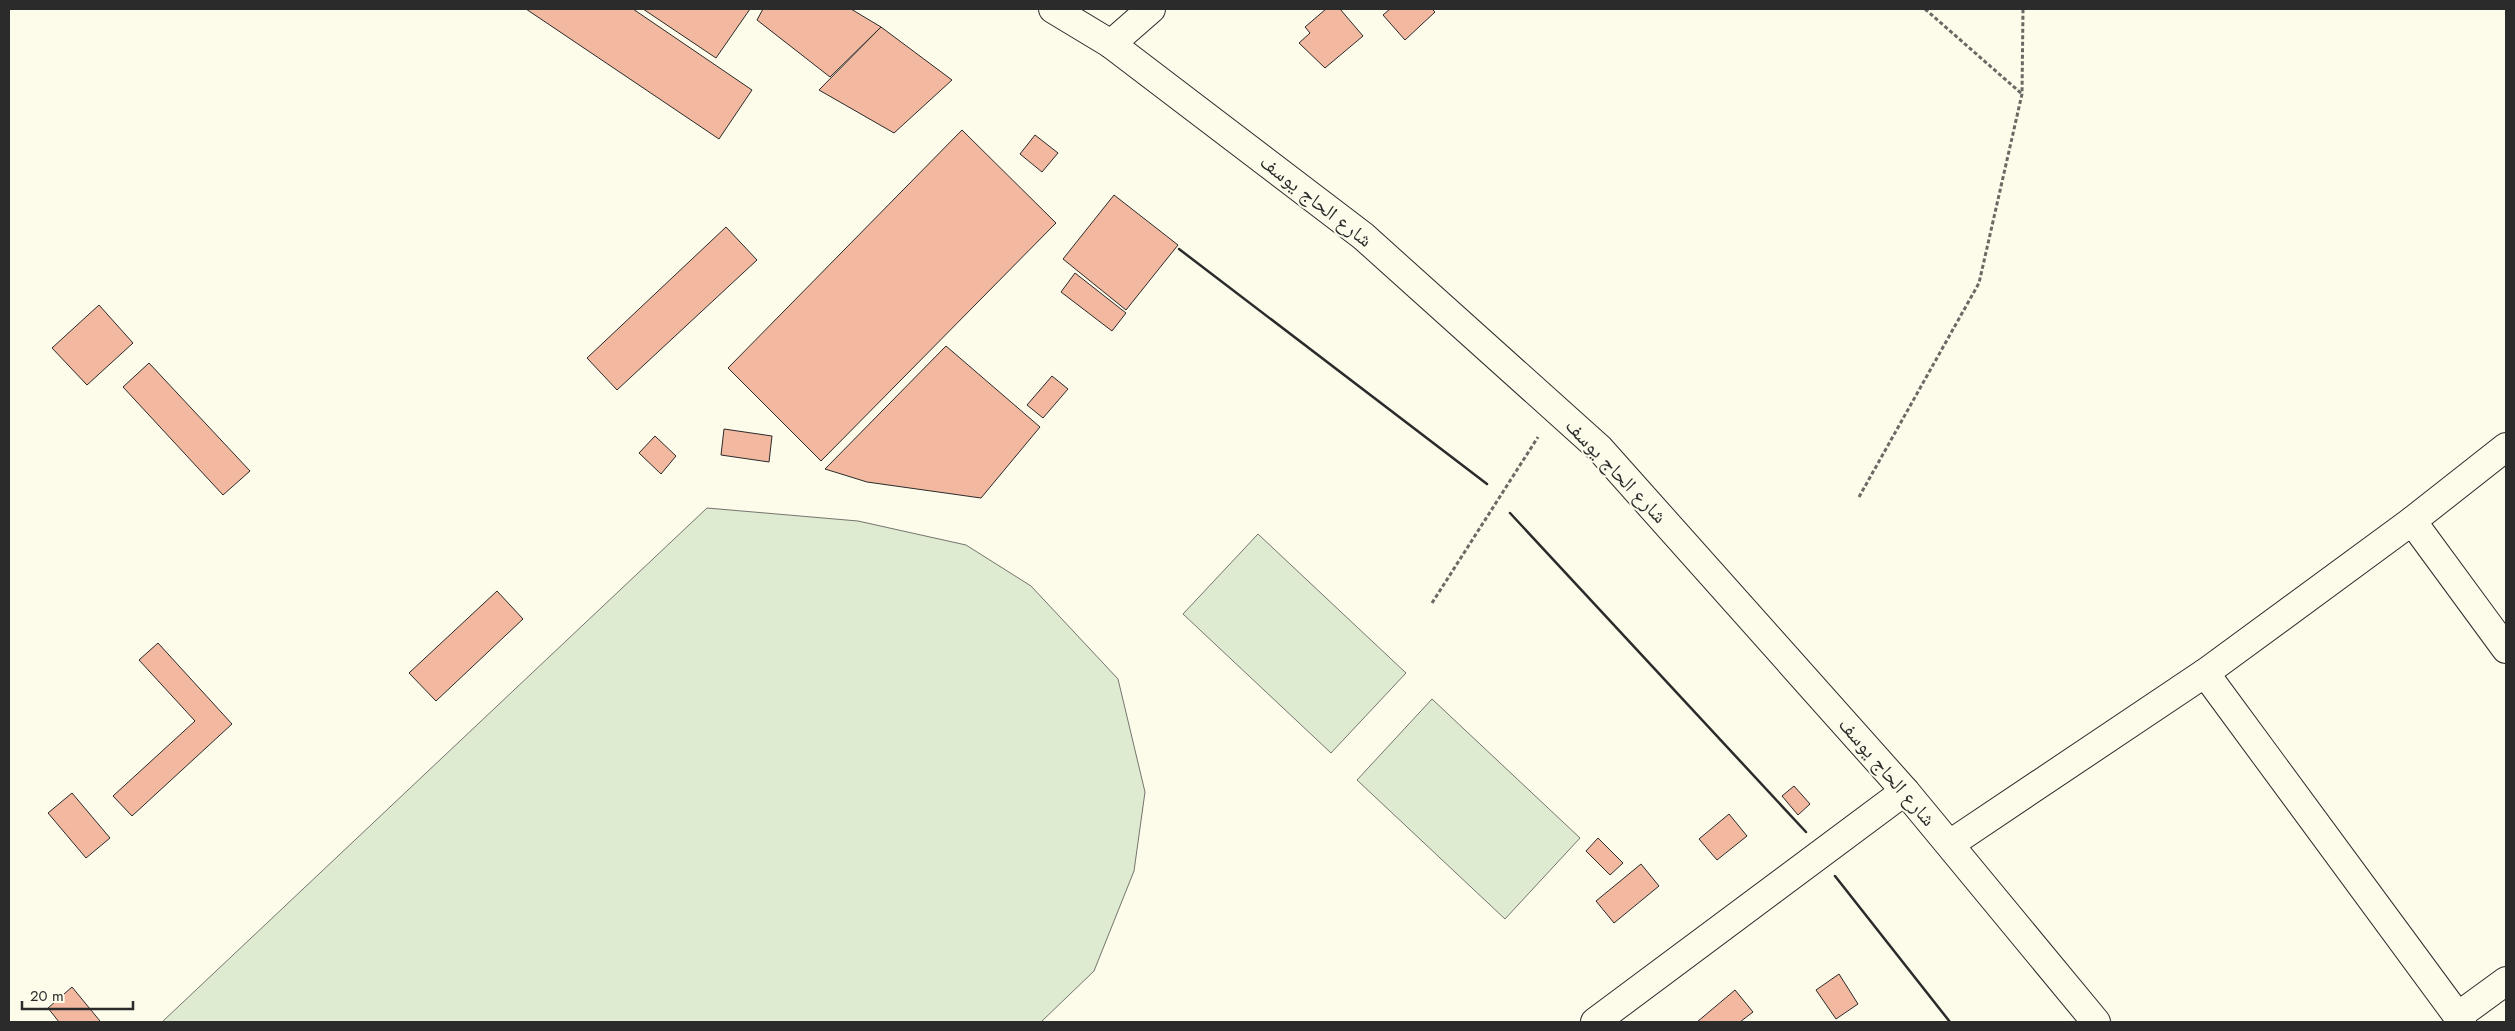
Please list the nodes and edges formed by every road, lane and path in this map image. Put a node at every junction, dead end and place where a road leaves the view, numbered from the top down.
1 (1053, 9) edge
2 (1151, 9) edge
3 (1925, 9) edge
4 (2023, 9) edge
5 (1111, 44) junction
6 (2022, 94) junction
7 (1556, 409) junction
8 (2506, 447) edge
9 (1859, 497) dead end
10 (2412, 521) junction
11 (1432, 603) dead end
12 (2506, 649) edge
13 (2205, 673) junction
14 (1905, 791) junction
15 (1950, 844) junction
16 (2506, 981) edge
17 (2460, 1019) edge
18 (1595, 1022) edge
19 (2096, 1022) edge

1 - 5 street, شارع الحاج يوسف
2 - 5 street
3 - 6 path
4 - 6 path
5 - 7 street, شارع الحاج يوسف
6 - 9 path
7 - 11 path
7 - 14 street, شارع الحاج يوسف
8 - 10 street
10 - 12 street
10 - 13 street
13 - 15 street
13 - 17 street
14 - 15 street, شارع الحاج يوسف
14 - 18 street
15 - 19 street, شارع الحاج يوسف
16 - 17 street

